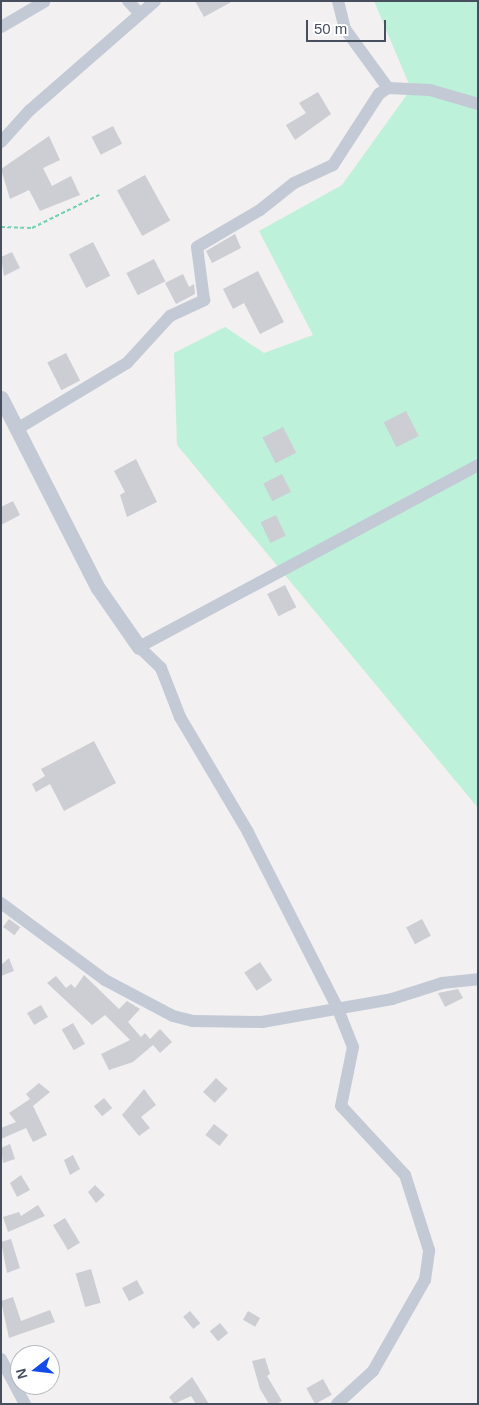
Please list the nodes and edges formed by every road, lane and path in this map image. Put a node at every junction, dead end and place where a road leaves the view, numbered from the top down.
1 (128, 1) edge
2 (156, 1) edge
3 (338, 1) edge
4 (44, 2) edge
5 (139, 13) junction
6 (1, 27) edge
7 (388, 88) junction
8 (478, 104) edge
9 (1, 142) edge
10 (99, 195) dead end
11 (1, 227) edge
12 (1, 398) edge
13 (17, 430) junction
14 (478, 465) edge
15 (139, 647) junction
16 (1, 903) edge
17 (478, 979) edge
18 (338, 1007) junction
19 (1, 1359) edge
20 (343, 1402) edge
21 (25, 1404) edge

1 - 5 street
2 - 5 street
3 - 7 street
4 - 6 street
5 - 9 street
7 - 8 street
7 - 13 street
10 - 11 path
12 - 13 street
13 - 15 street
14 - 15 street
15 - 18 street
16 - 18 street
17 - 18 street
18 - 20 street
19 - 21 street

